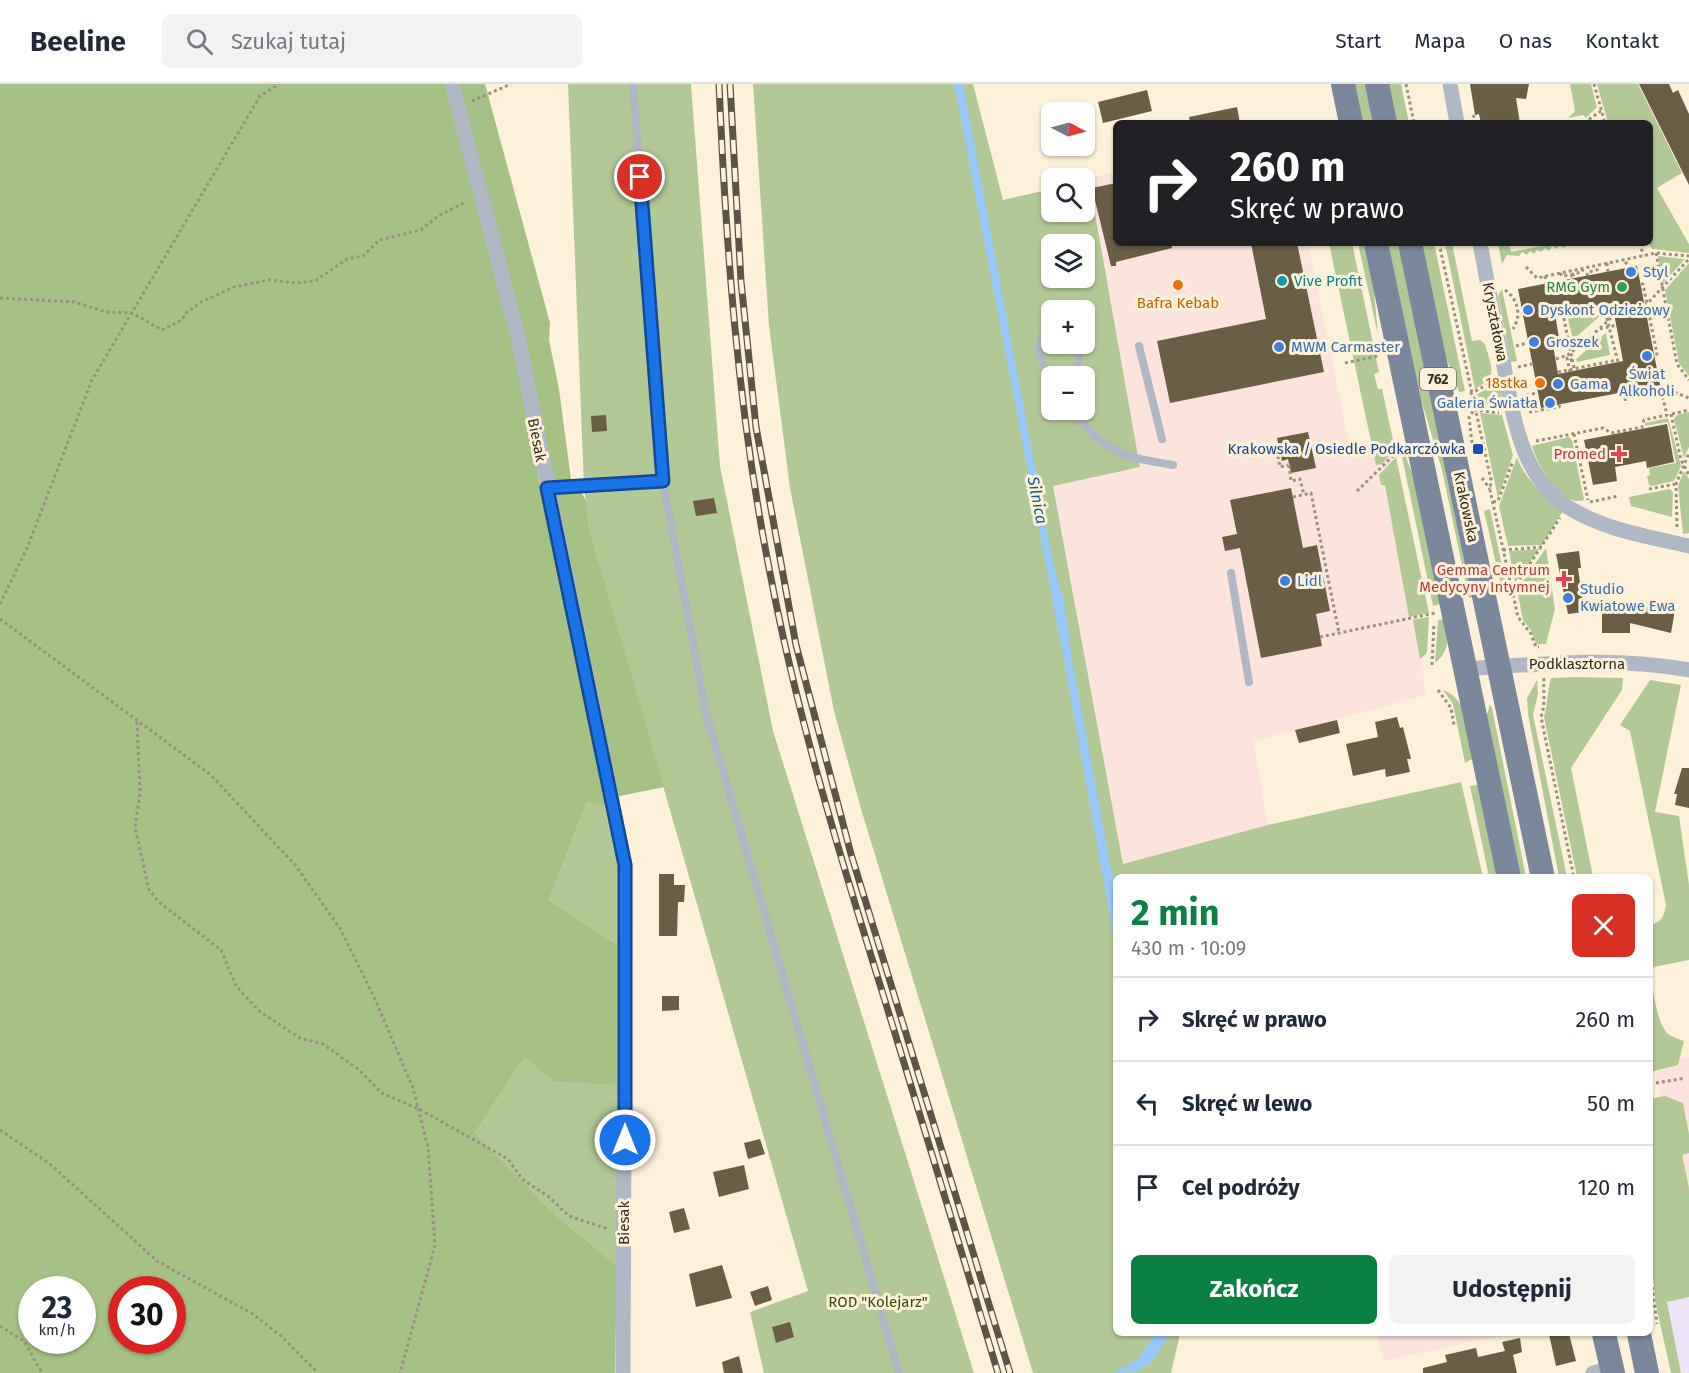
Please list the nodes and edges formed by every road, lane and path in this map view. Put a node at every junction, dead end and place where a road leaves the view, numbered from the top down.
1 (279, 84) edge
2 (452, 84) edge
3 (511, 84) edge
4 (633, 84) edge
5 (1343, 84) edge
6 (1377, 84) edge
7 (1406, 84) edge
8 (1450, 84) edge
9 (1594, 84) edge
10 (1601, 111) junction
11 (461, 114) junction
12 (1474, 117) dead end
13 (1350, 120) edge
14 (1384, 120) edge
15 (1413, 120) edge
16 (1456, 120) edge
17 (1476, 120) edge
18 (1592, 120) edge
19 (1604, 120) edge
20 (479, 186) junction
21 (1377, 246) edge
22 (1411, 246) edge
23 (1440, 246) edge
24 (1481, 246) edge
25 (1641, 246) edge
26 (1656, 253) junction
27 (1643, 255) junction
28 (1689, 257) edge
29 (1614, 262) junction
30 (1607, 263) junction
31 (1599, 265) junction
32 (1526, 267) dead end
33 (1631, 267) dead end
34 (1583, 268) junction
35 (1608, 272) dead end
36 (1560, 273) junction
37 (1545, 276) junction
38 (1587, 276) dead end
39 (1546, 284) dead end
40 (1641, 284) dead end
41 (1662, 288) junction
42 (1505, 290) dead end
43 (0, 298) edge
44 (1646, 305) junction
45 (132, 313) junction
46 (1615, 316) dead end
47 (1607, 321) junction
48 (1617, 325) dead end
49 (1611, 327) junction
50 (1599, 329) junction
51 (1513, 330) dead end
52 (1618, 334) dead end
53 (1613, 336) junction
54 (1041, 339) edge
55 (1528, 343) dead end
56 (1139, 346) dead end
57 (1516, 346) dead end
58 (1571, 352) junction
59 (1622, 355) dead end
60 (1654, 355) dead end
61 (1378, 356) dead end
62 (1556, 359) dead end
63 (1617, 359) junction
64 (1345, 363) dead end
65 (1573, 363) junction
66 (1532, 364) dead end
67 (1043, 366) edge
68 (1520, 366) dead end
69 (1574, 368) junction
70 (1558, 372) dead end
71 (1570, 372) dead end
72 (1689, 380) edge
73 (1669, 390) dead end
74 (1624, 392) dead end
75 (1538, 393) dead end
76 (1526, 395) dead end
77 (1662, 395) dead end
78 (1689, 398) edge
79 (1626, 404) dead end
80 (1560, 405) dead end
81 (1474, 410) junction
82 (1689, 410) edge
83 (1529, 412) dead end
84 (1503, 413) dead end
85 (1669, 415) junction
86 (1081, 421) edge
87 (1574, 434) junction
88 (1162, 439) dead end
89 (1522, 449) junction
90 (1474, 450) dead end
91 (1398, 451) dead end
92 (1689, 453) edge
93 (1278, 456) dead end
94 (1173, 465) dead end
95 (1684, 466) junction
96 (1480, 472) dead end
97 (1689, 475) edge
98 (663, 481) junction
99 (1676, 484) junction
100 (547, 488) junction
101 (1649, 489) dead end
102 (1490, 490) junction
103 (1357, 491) dead end
104 (1304, 495) junction
105 (1618, 496) dead end
106 (1293, 497) dead end
107 (1493, 502) junction
108 (1589, 502) junction
109 (1570, 509) junction
110 (1678, 532) dead end
111 (1689, 546) edge
112 (1543, 547) junction
113 (1503, 550) junction
114 (1231, 573) dead end
115 (1511, 586) junction
116 (1513, 595) junction
117 (1503, 597) dead end
118 (0, 604) edge
119 (1443, 611) dead end
120 (0, 619) edge
121 (1339, 633) junction
122 (1320, 637) dead end
123 (1536, 647) dead end
124 (1500, 667) junction
125 (1465, 669) junction
126 (1689, 670) edge
127 (1544, 674) dead end
128 (1249, 682) dead end
129 (1438, 690) dead end
130 (137, 721) junction
131 (1456, 730) dead end
132 (1508, 874) edge
133 (1542, 874) edge
134 (1573, 874) edge
135 (1686, 1078) dead end
136 (1653, 1084) edge
137 (419, 1109) junction
138 (0, 1130) edge
139 (624, 1234) junction
140 (0, 1326) edge
141 (1604, 1336) edge
142 (1648, 1336) edge
143 (1606, 1371) edge
144 (42, 1373) edge
145 (318, 1373) edge
146 (400, 1373) edge
147 (623, 1373) edge
148 (899, 1373) edge
149 (1647, 1373) edge

1 - 45 path
2 - 11 street, Biesak
3 - 11 path
4 - 98 lane
5 - 13 main road
6 - 14 main road
7 - 15 path
8 - 16 street
9 - 10 path
10 - 18 path
10 - 19 path
11 - 20 street, Biesak
12 - 17 path
20 - 45 path
20 - 100 street, Biesak
21 - 125 main road, 762
22 - 124 main road, Krakowska / 762
23 - 81 path
24 - 89 street, Kryształowa
25 - 27 path
26 - 27 path
26 - 28 path
26 - 41 path
27 - 29 path
28 - 41 path
29 - 30 path
29 - 33 path
30 - 31 path
30 - 35 path
31 - 34 path
31 - 38 path
32 - 37 path
34 - 36 path
34 - 36 path
36 - 37 path
37 - 39 path
40 - 44 path
41 - 44 path
41 - 72 path
42 - 51 path
43 - 45 path
44 - 60 path
45 - 118 path
46 - 47 path
47 - 49 path
47 - 50 path
47 - 58 path
48 - 49 path
49 - 50 path
49 - 53 path
50 - 58 path
52 - 53 path
53 - 63 path
54 - 67 lane
55 - 57 path
56 - 88 lane
58 - 62 path
58 - 65 path
59 - 63 path
61 - 64 path
63 - 69 path
65 - 69 path
65 - 71 path, bridge
66 - 68 path
69 - 70 path
73 - 78 path
74 - 79 path
75 - 76 path
77 - 85 path
80 - 83 path
81 - 84 path
81 - 90 path
81 - 102 path
82 - 85 path
85 - 87 path
85 - 95 path
86 - 94 lane
87 - 89 path
87 - 108 path
89 - 107 path
89 - 109 street, Kryształowa
91 - 103 path
92 - 95 path
93 - 104 path
95 - 97 path
95 - 99 path
96 - 102 path
98 - 100 lane
98 - 148 lane
99 - 101 path
99 - 110 path
100 - 139 street, Biesak
102 - 107 path
104 - 106 path
104 - 121 path
105 - 108 path
107 - 113 path
108 - 109 path
109 - 111 street, Kryształowa
109 - 112 path
112 - 113 path
112 - 115 path
113 - 115 path
114 - 128 lane
115 - 116 path
116 - 117 path
116 - 123 path
119 - 121 path
120 - 130 path
121 - 122 path
124 - 125 street, Podklasztorna
124 - 126 street, Podklasztorna
124 - 133 main road, Krakowska / 762
125 - 132 main road, 762
127 - 134 path
129 - 131 path
130 - 137 path
130 - 137 path
135 - 136 path
137 - 139 path
137 - 146 path
138 - 145 path
139 - 147 street, Biesak
140 - 144 path
141 - 143 main road
142 - 149 main road

